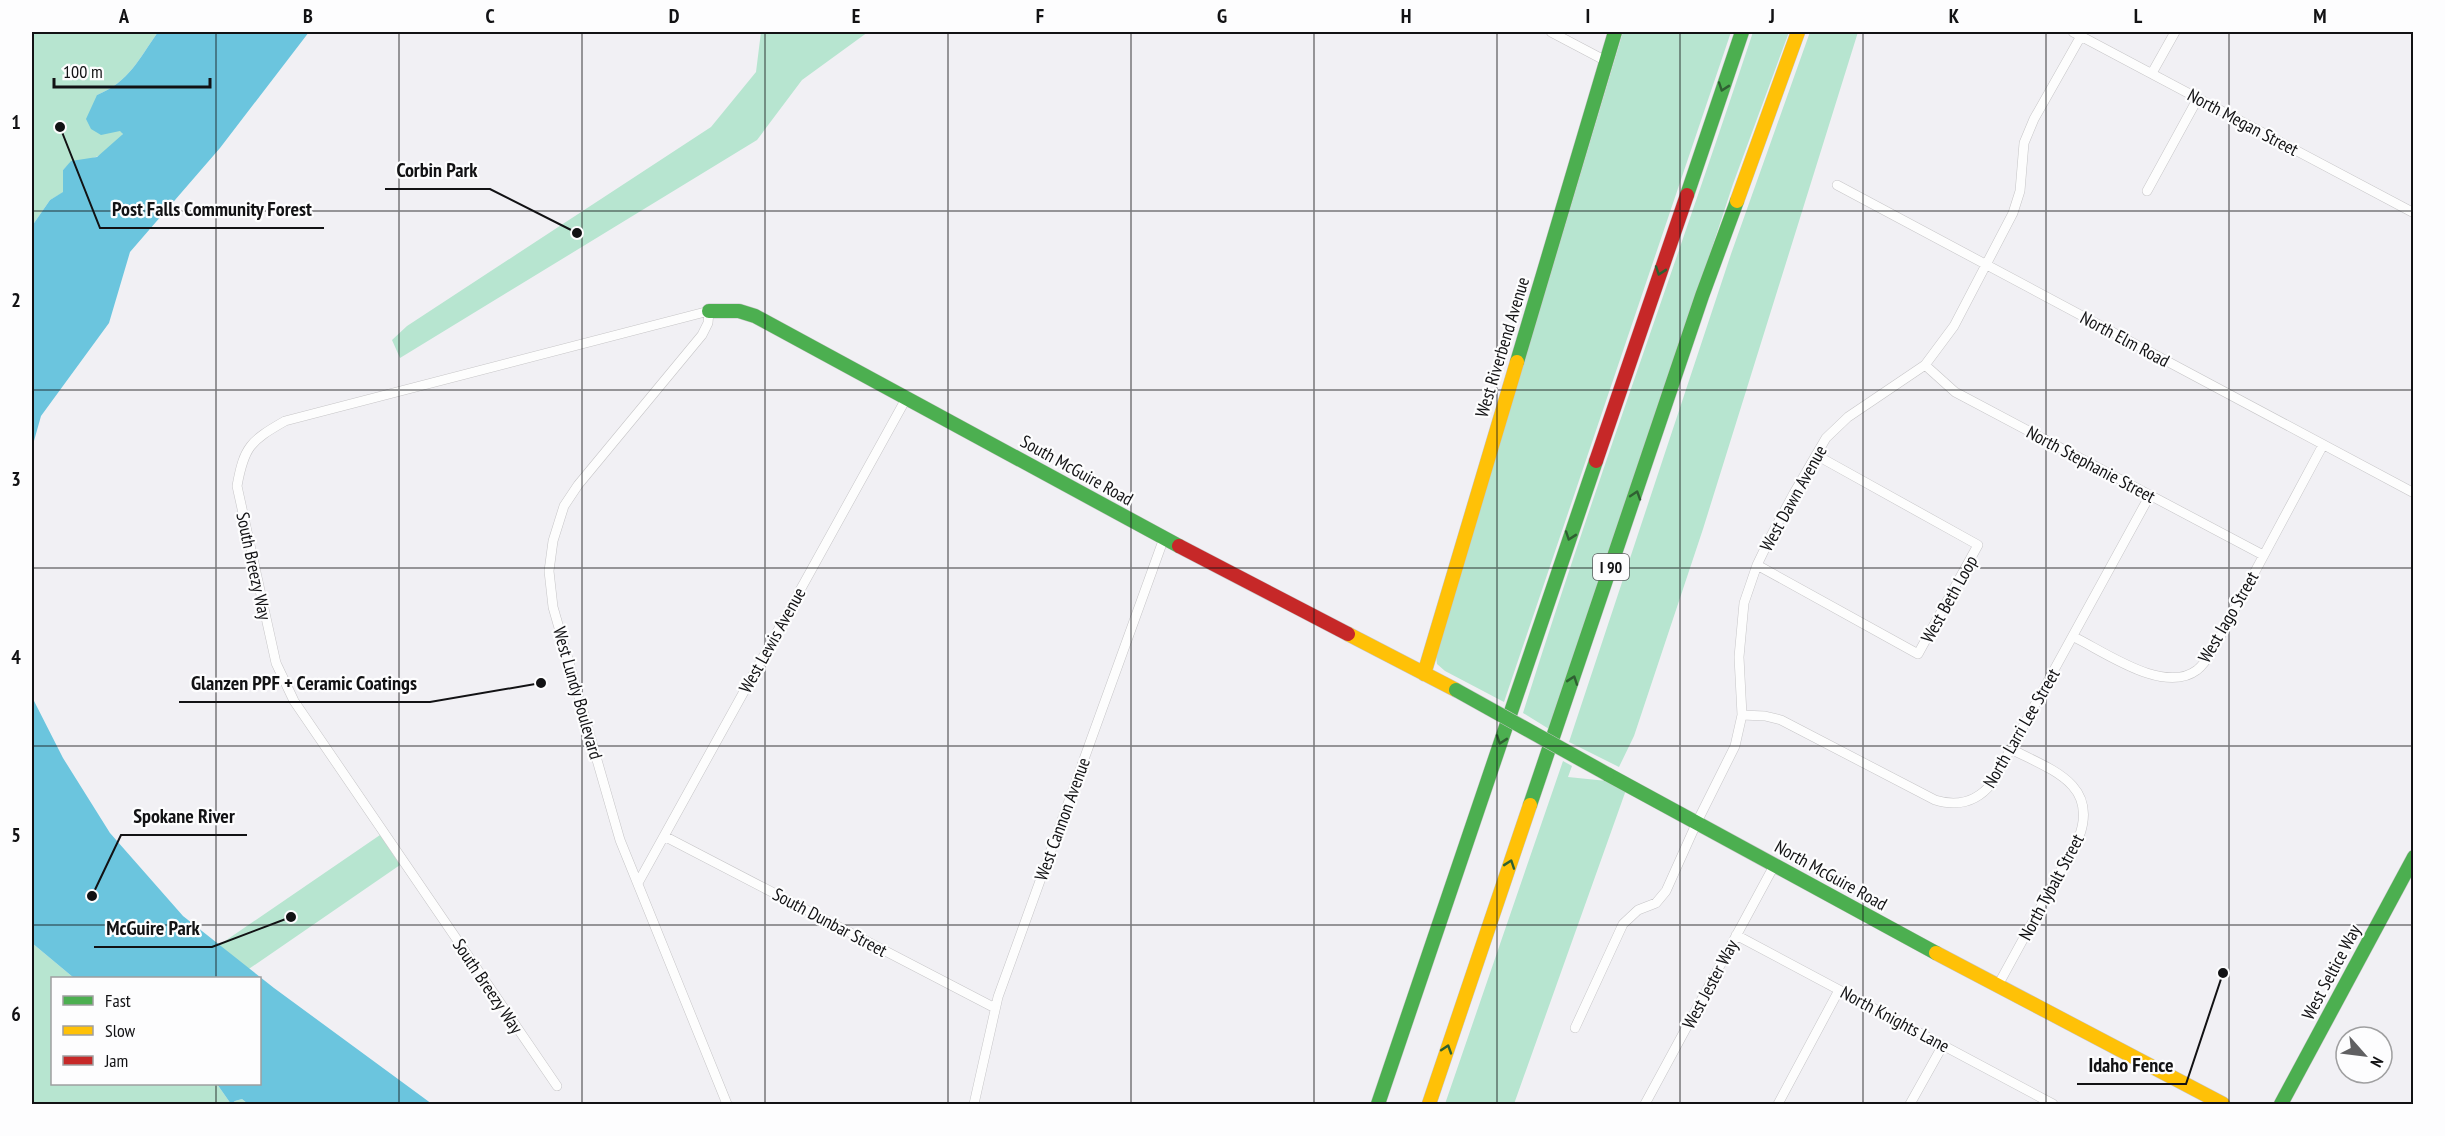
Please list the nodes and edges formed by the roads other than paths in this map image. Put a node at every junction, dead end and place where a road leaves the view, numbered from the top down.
1 (1551, 32) edge
2 (1615, 32) edge
3 (1742, 32) edge
4 (1798, 32) edge
5 (2175, 32) edge
6 (2077, 34) edge
7 (1606, 61) junction
8 (2152, 73) junction
9 (2198, 98) junction
10 (1837, 184) dead end
11 (2147, 191) dead end
12 (2414, 213) edge
13 (1986, 264) junction
14 (709, 310) junction
15 (1926, 365) junction
16 (906, 397) junction
17 (2323, 445) junction
18 (1816, 455) junction
19 (2414, 493) edge
20 (2150, 495) junction
21 (1164, 538) junction
22 (2263, 555) junction
23 (1757, 565) junction
24 (2074, 637) junction
25 (1424, 674) junction
26 (1742, 715) junction
27 (2011, 749) junction
28 (1697, 822) junction
29 (664, 836) junction
30 (2414, 857) edge
31 (1775, 864) junction
32 (638, 883) junction
33 (1736, 935) junction
34 (1997, 987) junction
35 (1839, 990) junction
36 (995, 1008) junction
37 (1575, 1028) dead end
38 (1943, 1045) junction
39 (557, 1086) dead end
40 (2047, 1103) edge
41 (727, 1104) edge
42 (974, 1104) edge
43 (1378, 1104) edge
44 (1429, 1104) edge
45 (1645, 1104) edge
46 (1778, 1104) edge
47 (1910, 1104) edge
48 (2223, 1104) edge
49 (2281, 1104) edge

1 - 7 street
2 - 7 main road, West Riverbend Avenue
3 -> 43 main road
44 -> 4 main road, I 90
5 - 8 street
6 - 8 street, North Megan Street
6 - 13 street, West Dawn Avenue
7 - 25 main road, West Riverbend Avenue
8 - 9 street, North Megan Street
9 - 11 street
9 - 12 street, North Megan Street
10 - 13 street, North Elm Road
13 - 15 street, West Dawn Avenue
13 - 17 street, North Elm Road
14 - 16 main road, South McGuire Road
14 - 32 street, West Lundy Boulevard
14 - 39 street, South Breezy Way
15 - 18 street, West Dawn Avenue
15 - 20 street, North Stephanie Street
16 - 21 main road, South McGuire Road
16 - 29 street, West Lewis Avenue
17 - 19 street, North Elm Road
17 - 22 street, West Iago Street
18 - 23 street, West Dawn Avenue
18 - 23 street, West Beth Loop
20 - 22 street, North Stephanie Street
20 - 24 street, North Larri Lee Street
21 - 25 main road, South McGuire Road
21 - 36 street, West Cannon Avenue
22 - 24 street, West Iago Street
23 - 26 street, West Dawn Avenue
24 - 27 street, North Larri Lee Street
25 - 28 main road, North McGuire Road, bridge
26 - 27 street, North Larri Lee Street
26 - 28 street, West Dawn Avenue
27 - 34 street, North Tybalt Street
28 - 31 main road, North McGuire Road
28 - 37 street, West Dawn Avenue
29 - 32 street, West Lewis Avenue
29 - 36 street, South Dunbar Street
30 - 49 main road, West Seltice Way
31 - 33 street, West Jester Way
31 - 34 main road, North McGuire Road
32 - 41 street, West Lundy Boulevard
33 - 35 street, North Knights Lane
33 - 45 street, West Jester Way
34 - 48 main road, North McGuire Road
35 - 38 street, North Knights Lane
35 - 46 street
36 - 42 street, West Cannon Avenue
38 - 40 street, North Knights Lane
38 - 47 street

